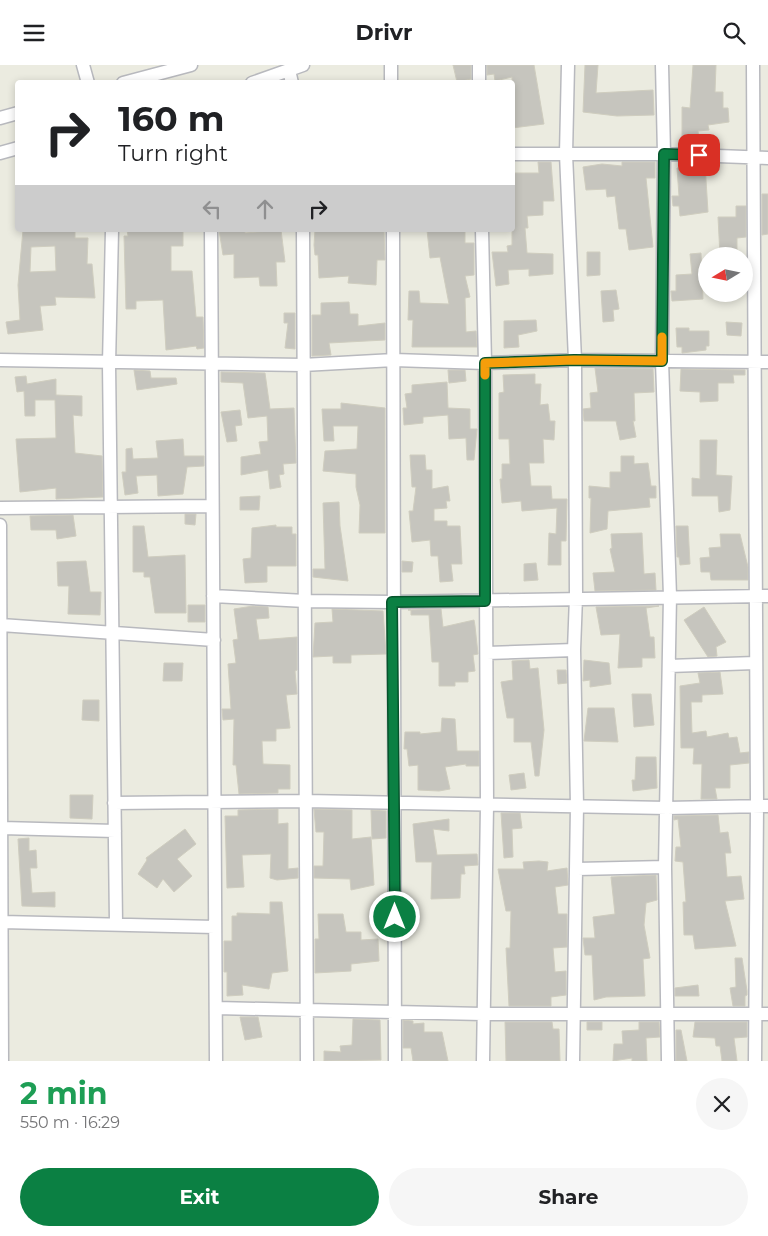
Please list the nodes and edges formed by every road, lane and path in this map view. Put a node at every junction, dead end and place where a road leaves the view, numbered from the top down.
1 (83, 65) edge
2 (303, 65) edge
3 (391, 65) edge
4 (479, 65) edge
5 (568, 65) edge
6 (662, 65) edge
7 (753, 65) edge
8 (183, 66) edge
9 (289, 70) junction
10 (87, 80) edge
11 (134, 80) edge
12 (261, 80) edge
13 (291, 80) edge
14 (391, 80) edge
15 (479, 80) edge
16 (15, 114) edge
17 (0, 118) edge
18 (15, 149) edge
19 (0, 153) edge
20 (515, 154) edge
21 (566, 154) junction
22 (664, 154) junction
23 (753, 157) junction
24 (768, 158) edge
25 (112, 232) edge
26 (211, 232) edge
27 (302, 232) edge
28 (393, 232) edge
29 (482, 232) edge
30 (574, 360) junction
31 (0, 361) edge
32 (394, 361) junction
33 (662, 361) junction
34 (212, 362) junction
35 (768, 362) edge
36 (485, 363) junction
37 (754, 363) junction
38 (109, 364) junction
39 (303, 365) junction
40 (112, 506) junction
41 (211, 506) junction
42 (0, 508) edge
43 (0, 525) edge
44 (213, 595) junction
45 (670, 596) junction
46 (754, 596) junction
47 (768, 596) edge
48 (576, 597) junction
49 (0, 599) edge
50 (305, 601) junction
51 (485, 601) junction
52 (392, 602) junction
53 (1, 625) junction
54 (111, 633) junction
55 (214, 640) junction
56 (574, 650) junction
57 (487, 653) junction
58 (755, 663) junction
59 (669, 666) junction
60 (214, 801) junction
61 (306, 801) junction
62 (396, 802) junction
63 (114, 803) junction
64 (487, 805) junction
65 (1, 806) edge
66 (577, 806) junction
67 (762, 806) edge
68 (667, 808) junction
69 (2, 829) junction
70 (115, 831) junction
71 (665, 867) junction
72 (577, 869) junction
73 (2, 922) junction
74 (116, 923) junction
75 (215, 927) junction
76 (217, 1008) junction
77 (1, 1009) edge
78 (305, 1009) junction
79 (395, 1012) junction
80 (482, 1014) junction
81 (574, 1014) junction
82 (762, 1014) edge
83 (666, 1015) junction
84 (2, 1061) edge
85 (216, 1061) edge
86 (307, 1061) edge
87 (395, 1061) edge
88 (483, 1061) edge
89 (573, 1061) edge
90 (668, 1061) edge
91 (755, 1061) edge

1 - 10 street
2 - 9 street
3 - 14 street
4 - 15 street
5 - 21 street
6 - 22 street
7 - 23 street
8 - 11 street
9 - 12 street
9 - 13 street
16 - 17 street
18 - 19 street
20 - 21 street
21 - 22 street
21 - 30 street
22 - 23 street
22 - 33 street
23 - 24 street
23 - 37 street
25 - 38 street
26 - 34 street
27 - 39 street
28 - 32 street
29 - 36 street
30 - 33 street
30 - 36 street
30 - 48 street
31 - 38 street
32 - 36 street
32 - 39 street
32 - 52 street
33 - 37 street
33 - 45 street
34 - 38 street
34 - 39 street
34 - 41 street
35 - 37 street
36 - 51 street
37 - 46 street
38 - 40 street
39 - 50 street
40 - 41 street
40 - 42 street
40 - 54 street
41 - 44 street
43 - 49 street
44 - 50 street
44 - 55 street
45 - 46 street
45 - 48 street
45 - 59 street
46 - 47 street
46 - 58 street
48 - 51 street
48 - 56 street
49 - 53 street
50 - 52 street
50 - 61 street
51 - 52 street
51 - 57 street
52 - 62 street
53 - 54 street
53 - 65 street
54 - 55 street
54 - 63 street
55 - 60 street
56 - 57 street
56 - 66 street
57 - 64 street
58 - 59 street
58 - 67 street
59 - 68 street
60 - 61 street
60 - 63 street
60 - 75 street
61 - 62 street
61 - 78 street
62 - 64 street
62 - 79 street
63 - 70 street
64 - 66 street
64 - 80 street
65 - 69 street
66 - 68 street
66 - 72 street
67 - 68 street
67 - 82 street
68 - 71 street
69 - 70 street
69 - 73 street
70 - 74 street
71 - 72 street
71 - 83 street
72 - 81 street
73 - 74 street
73 - 77 street
74 - 75 street
75 - 76 street
76 - 78 street
76 - 85 street
77 - 84 street
78 - 79 street
78 - 86 street
79 - 80 street
79 - 87 street
80 - 81 street
80 - 88 street
81 - 83 street
81 - 89 street
82 - 83 street
82 - 91 street
83 - 90 street

